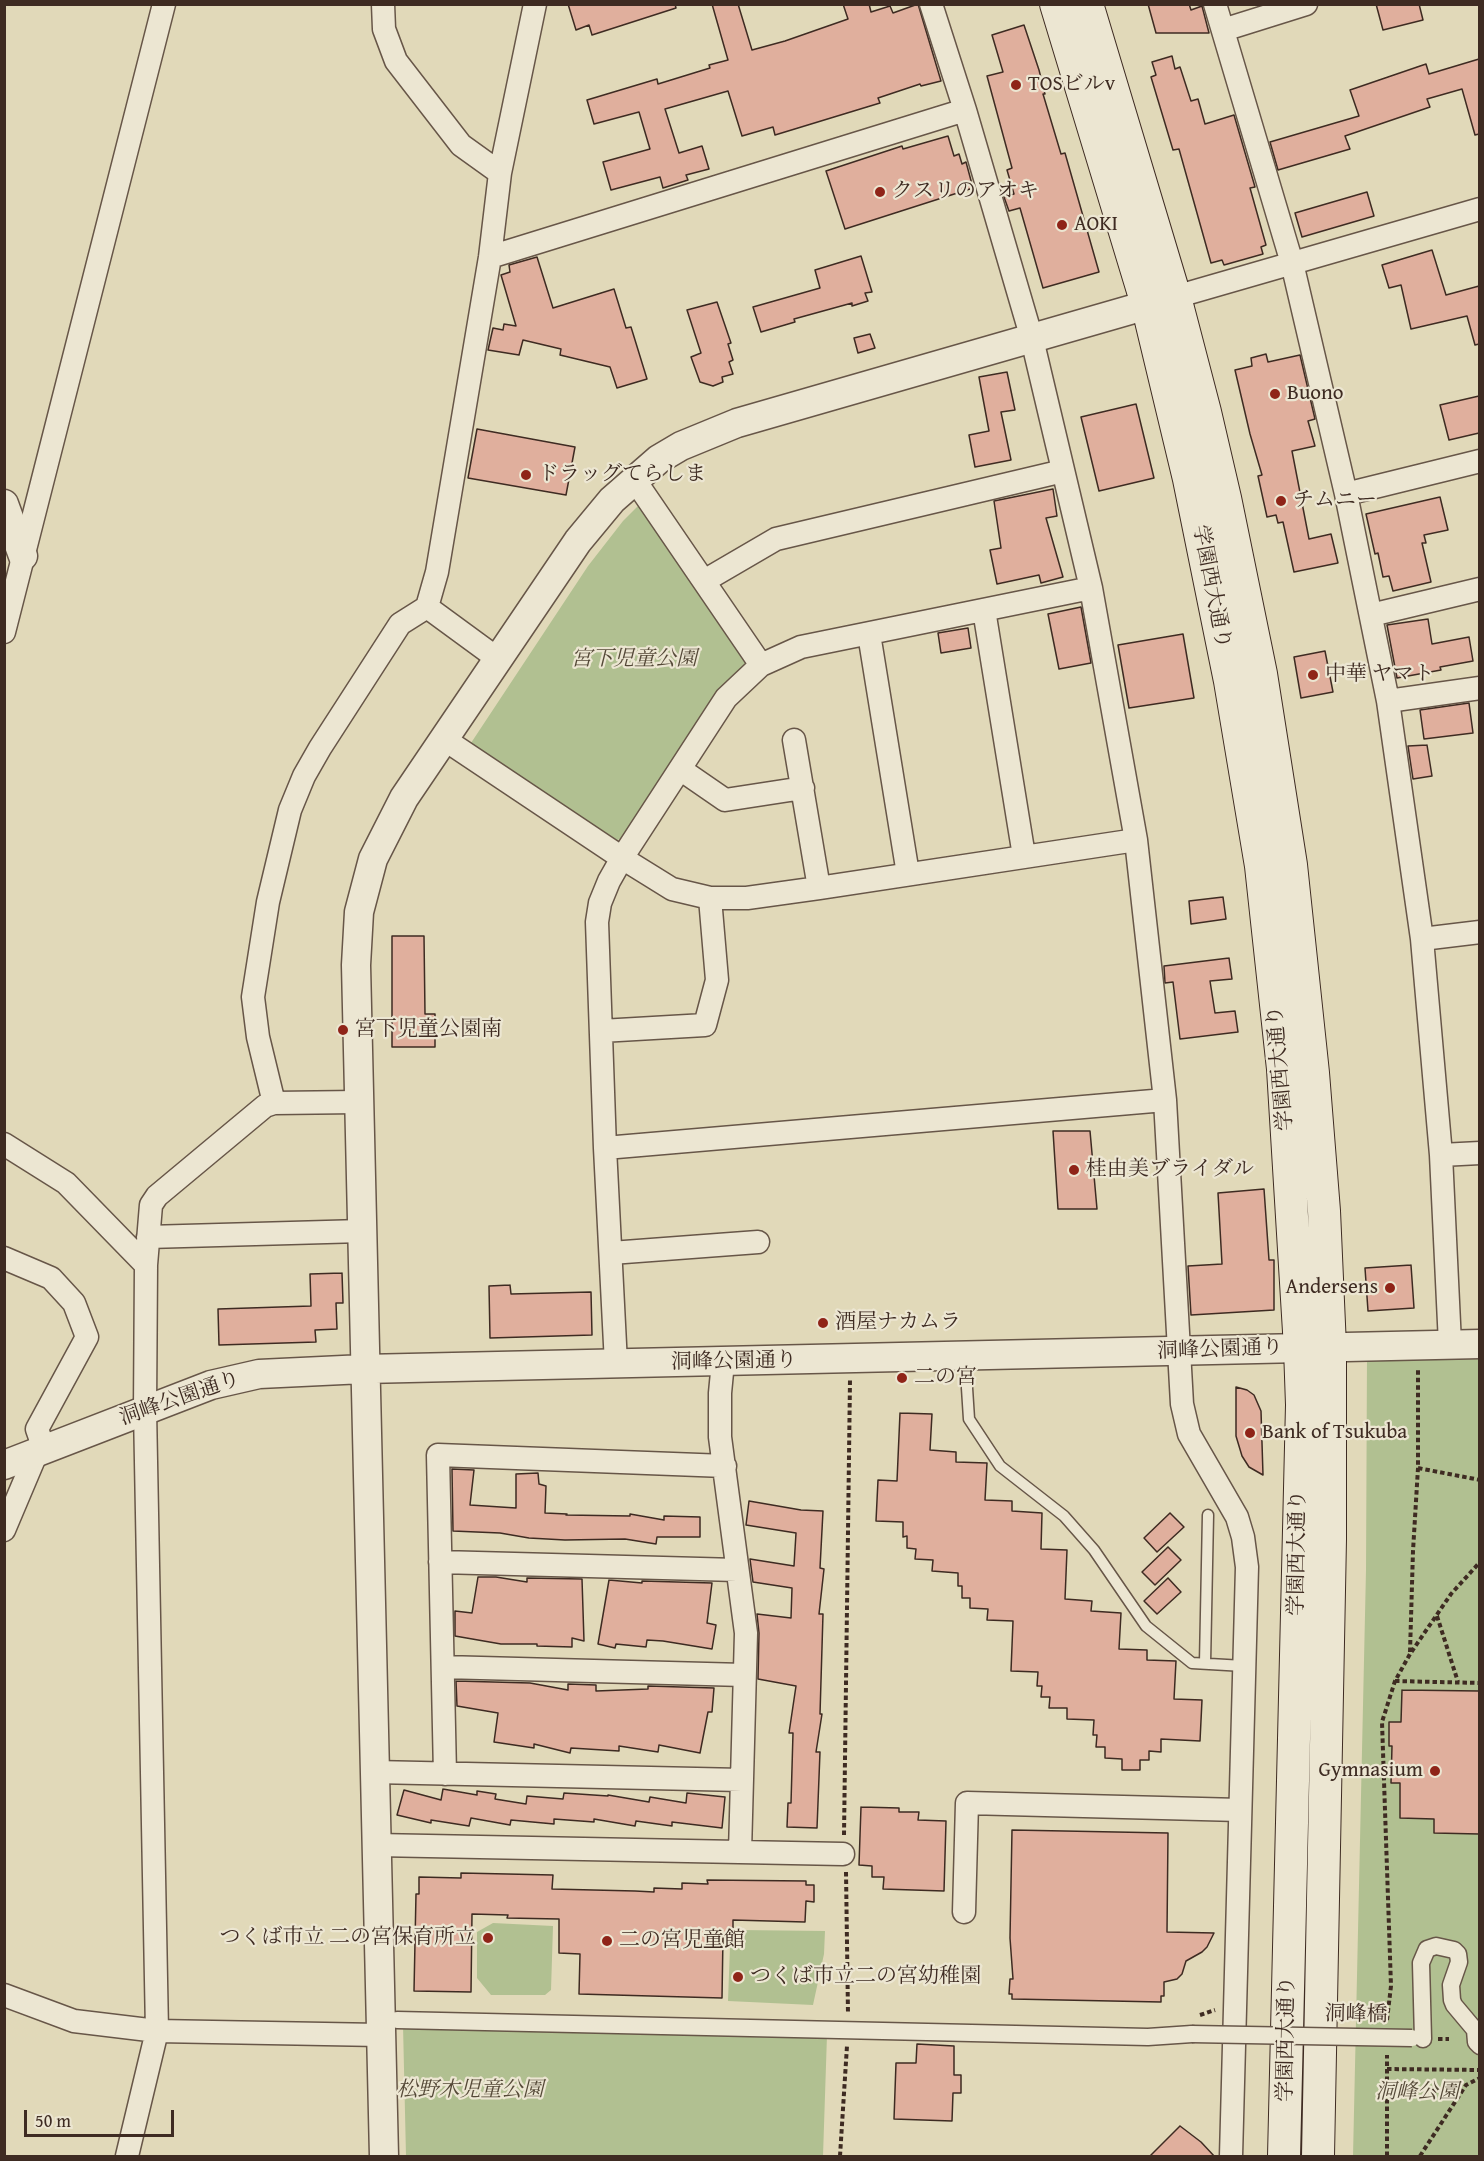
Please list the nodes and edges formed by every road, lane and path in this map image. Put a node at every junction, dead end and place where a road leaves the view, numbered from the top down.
1 (165, 4) edge
2 (383, 4) edge
3 (535, 4) edge
4 (931, 4) edge
5 (1056, 4) edge
6 (1087, 4) edge
7 (1215, 4) edge
8 (1306, 4) edge
9 (1223, 30) junction
10 (965, 110) junction
11 (501, 173) junction
12 (1479, 209) edge
13 (490, 257) junction
14 (1292, 263) junction
15 (1161, 301) junction
16 (1032, 339) junction
17 (1479, 461) edge
18 (1063, 471) junction
19 (634, 479) junction
20 (1346, 494) junction
21 (4, 504) edge
22 (14, 558) edge
23 (704, 580) junction
24 (1091, 588) junction
25 (1479, 589) edge
26 (427, 607) junction
27 (984, 610) junction
28 (1371, 615) junction
29 (4, 632) edge
30 (869, 634) junction
31 (498, 659) junction
32 (760, 665) junction
33 (1479, 688) edge
34 (1388, 701) junction
35 (444, 739) junction
36 (794, 740) dead end
37 (680, 770) junction
38 (802, 788) junction
39 (1136, 840) junction
40 (1024, 856) junction
41 (622, 858) junction
42 (908, 874) junction
43 (819, 888) junction
44 (710, 898) junction
45 (1479, 932) edge
46 (1422, 939) junction
47 (601, 1031) junction
48 (1165, 1100) junction
49 (358, 1102) junction
50 (273, 1103) junction
51 (4, 1143) edge
52 (605, 1149) junction
53 (1479, 1153) edge
54 (1442, 1155) junction
55 (362, 1231) junction
56 (148, 1237) junction
57 (758, 1242) dead end
58 (611, 1253) junction
59 (4, 1258) edge
60 (146, 1265) junction
61 (1450, 1344) junction
62 (1479, 1344) edge
63 (1315, 1347) junction
64 (1179, 1351) junction
65 (965, 1356) junction
66 (723, 1362) junction
67 (616, 1364) junction
68 (1418, 1365) dead end
69 (364, 1369) junction
70 (850, 1380) dead end
71 (145, 1410) junction
72 (40, 1451) junction
73 (4, 1465) edge
74 (724, 1466) junction
75 (1418, 1468) junction
76 (1479, 1479) edge
77 (1208, 1515) dead end
78 (4, 1530) edge
79 (440, 1562) junction
80 (1479, 1562) edge
81 (737, 1570) junction
82 (1437, 1615) junction
83 (1410, 1654) junction
84 (1205, 1663) junction
85 (1244, 1666) junction
86 (443, 1667) junction
87 (744, 1675) junction
88 (1395, 1681) junction
89 (1458, 1682) junction
90 (1479, 1683) edge
91 (374, 1772) junction
92 (445, 1774) junction
93 (742, 1780) junction
94 (1240, 1810) junction
95 (376, 1845) junction
96 (740, 1852) junction
97 (843, 1854) junction
98 (964, 1912) dead end
99 (4, 1995) edge
100 (1217, 2008) dead end
101 (1387, 2025) dead end
102 (388, 2027) junction
103 (848, 2030) junction
104 (158, 2031) junction
105 (1188, 2035) junction
106 (1479, 2046) edge
107 (1387, 2047) dead end
108 (1387, 2069) junction
109 (1479, 2070) edge
110 (1479, 2078) edge
111 (1387, 2090) junction
112 (1462, 2091) junction
113 (127, 2157) edge
114 (384, 2157) edge
115 (840, 2157) edge
116 (1231, 2157) edge
117 (1284, 2157) edge
118 (1318, 2157) edge
119 (1387, 2157) edge
120 (1420, 2157) edge

1 - 22 street
2 - 11 street
3 - 11 street
4 - 10 street
5 - 15 main road, 学園西大通り
6 - 15 main road, 学園西大通り
7 - 9 street
8 - 9 street
9 - 14 street
10 - 13 street
10 - 16 street
11 - 13 street
12 - 14 street
13 - 26 street
14 - 15 street
14 - 20 street
15 - 16 street
15 - 63 main road, 学園西大通り
16 - 18 street
16 - 19 street
17 - 20 street
18 - 23 street
18 - 24 street
19 - 23 street
19 - 31 street
20 - 28 street
21 - 22 street
22 - 29 street
23 - 32 street
24 - 27 street
24 - 39 street
25 - 28 street
26 - 31 street
26 - 50 street
27 - 30 street
27 - 40 street
28 - 34 street
30 - 32 street
30 - 42 street
31 - 35 street
32 - 37 street
33 - 34 street
34 - 46 street
35 - 41 street
35 - 49 street
36 - 38 street
37 - 38 street
37 - 41 street
38 - 43 street
39 - 40 street
39 - 48 street
40 - 42 street
41 - 44 street
41 - 47 street
42 - 43 street
43 - 44 street
44 - 47 street
45 - 46 street
46 - 54 street
47 - 52 street
48 - 52 street
48 - 64 street
49 - 50 street
49 - 55 street
50 - 56 street
51 - 60 street
52 - 58 street
53 - 54 street
54 - 61 street
55 - 56 street
55 - 69 street
56 - 60 street
57 - 58 street
58 - 67 street
59 - 72 street
60 - 71 street
61 - 62 street, 洞峰公園通り
61 - 63 street, 洞峰公園通り
63 - 64 street, 洞峰公園通り
63 - 117 main road, 学園西大通り
63 - 118 main road, 学園西大通り
64 - 65 street, 洞峰公園通り
64 - 85 street
65 - 66 street, 洞峰公園通り
65 - 84 lane
66 - 67 street, 洞峰公園通り
66 - 74 street
67 - 69 street, 洞峰公園通り
68 - 75 path
69 - 71 street, 洞峰公園通り
69 - 91 street
70 - 97 path
71 - 72 street, 洞峰公園通り
71 - 104 street
72 - 73 street, 洞峰公園通り
72 - 78 street
74 - 79 street
74 - 81 street
75 - 76 path
75 - 83 path
77 - 84 lane
79 - 81 street
79 - 86 street
80 - 82 path
81 - 87 street
82 - 83 path
82 - 89 path
83 - 88 path
84 - 85 lane
85 - 94 street
86 - 87 street
86 - 92 street
87 - 93 street
88 - 89 path
88 - 101 path
89 - 90 path
91 - 92 street
91 - 95 street
92 - 93 street
93 - 96 street
94 - 98 street
94 - 116 street
95 - 96 street
95 - 102 street
96 - 97 street
97 - 103 path
99 - 104 street
100 - 105 path
102 - 103 street, 洞峰橋
102 - 104 street
102 - 114 street
103 - 105 street, 洞峰橋
103 - 115 path
104 - 113 street
105 - 106 street, 洞峰橋, bridge
107 - 108 path
108 - 109 path
108 - 111 path
110 - 112 path
111 - 112 path
111 - 119 path
112 - 120 path

